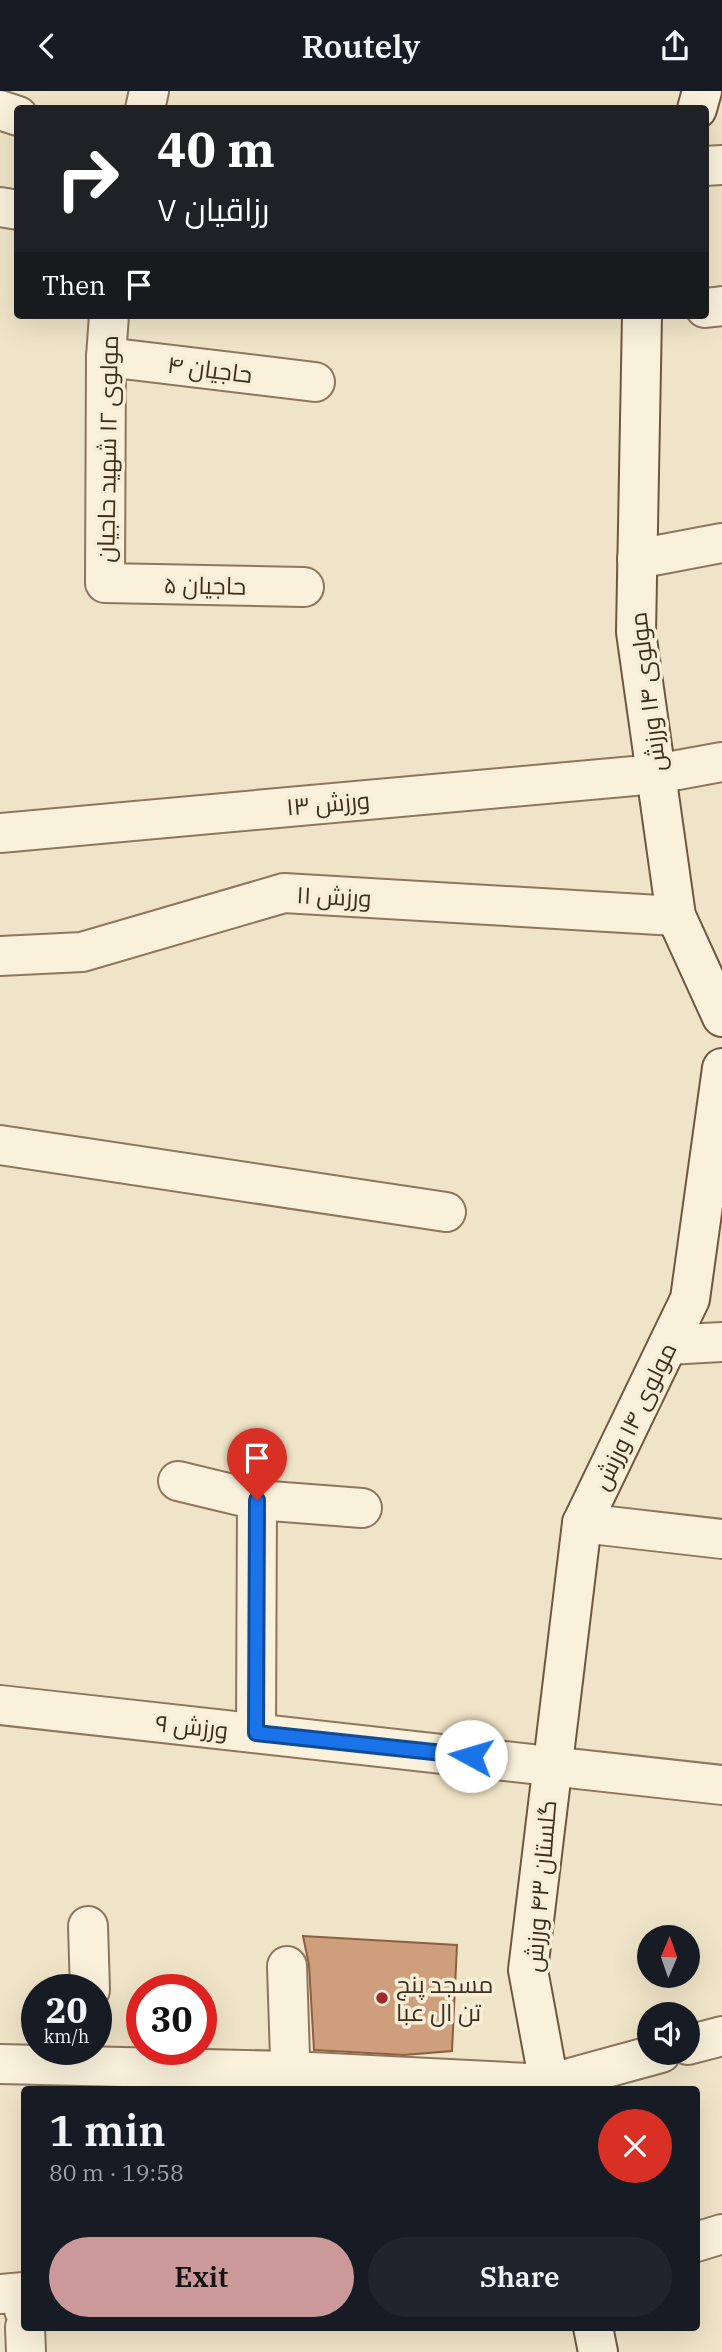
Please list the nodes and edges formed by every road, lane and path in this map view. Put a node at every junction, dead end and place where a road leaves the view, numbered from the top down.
1 (109, 319) edge
2 (644, 319) edge
3 (106, 357) junction
4 (315, 382) dead end
5 (722, 543) edge
6 (637, 559) junction
7 (105, 583) joint
8 (304, 587) dead end
9 (722, 762) edge
10 (656, 774) junction
11 (0, 833) edge
12 (676, 916) junction
13 (0, 956) edge
14 (722, 1017) edge
15 (722, 1068) edge
16 (1, 1153) edge
17 (446, 1212) dead end
18 (722, 1342) edge
19 (668, 1345) junction
20 (178, 1481) dead end
21 (257, 1500) junction
22 (362, 1508) dead end
23 (582, 1523) junction
24 (722, 1539) edge
25 (0, 1705) edge
26 (256, 1733) junction
27 (552, 1765) junction
28 (722, 1785) edge
29 (88, 1926) dead end
30 (287, 1966) dead end
31 (90, 1974) edge
32 (722, 2036) edge
33 (700, 2042) edge
34 (637, 2060) edge
35 (0, 2064) edge
36 (93, 2069) edge
37 (290, 2080) edge
38 (512, 2086) edge
39 (549, 2086) edge
40 (552, 2086) edge
41 (722, 2234) edge
42 (700, 2241) edge
43 (21, 2292) edge
44 (0, 2294) edge
45 (25, 2331) edge
46 (594, 2331) edge
47 (26, 2352) edge
48 (598, 2352) edge

1 - 3 street, مولوی ۱۲ شهید حاجیان
2 - 6 street, مولوی ۱۴ ورزش
3 - 4 street, حاجیان ۴
3 - 7 street, مولوی ۱۲ شهید حاجیان
5 - 6 street
6 - 10 street, مولوی ۱۴ ورزش
7 - 8 street, حاجیان ۵
9 - 10 street, ورزش ۱۳
10 - 11 street, ورزش ۱۳
10 - 12 street, مولوی ۱۴ ورزش
12 - 13 street, ورزش ۱۱
12 - 14 street, مولوی ۱۴ ورزش
15 - 19 street, مولوی ۱۴ ورزش
16 - 17 street
18 - 19 street
19 - 23 street, مولوی ۱۴ ورزش
20 - 21 street
21 - 22 street
21 - 26 street
23 - 24 street
23 - 27 street, مولوی ۱۴ ورزش
25 - 26 street, ورزش ۹
26 - 27 street, ورزش ۹
27 - 28 street, ورزش ۹
27 - 39 street, گلستان ۴۳ ورزش
29 - 31 street
30 - 37 street
32 - 33 street
34 - 40 street
35 - 36 street
36 - 37 street
37 - 38 street
41 - 42 street
43 - 44 street
45 - 47 street
46 - 48 street

